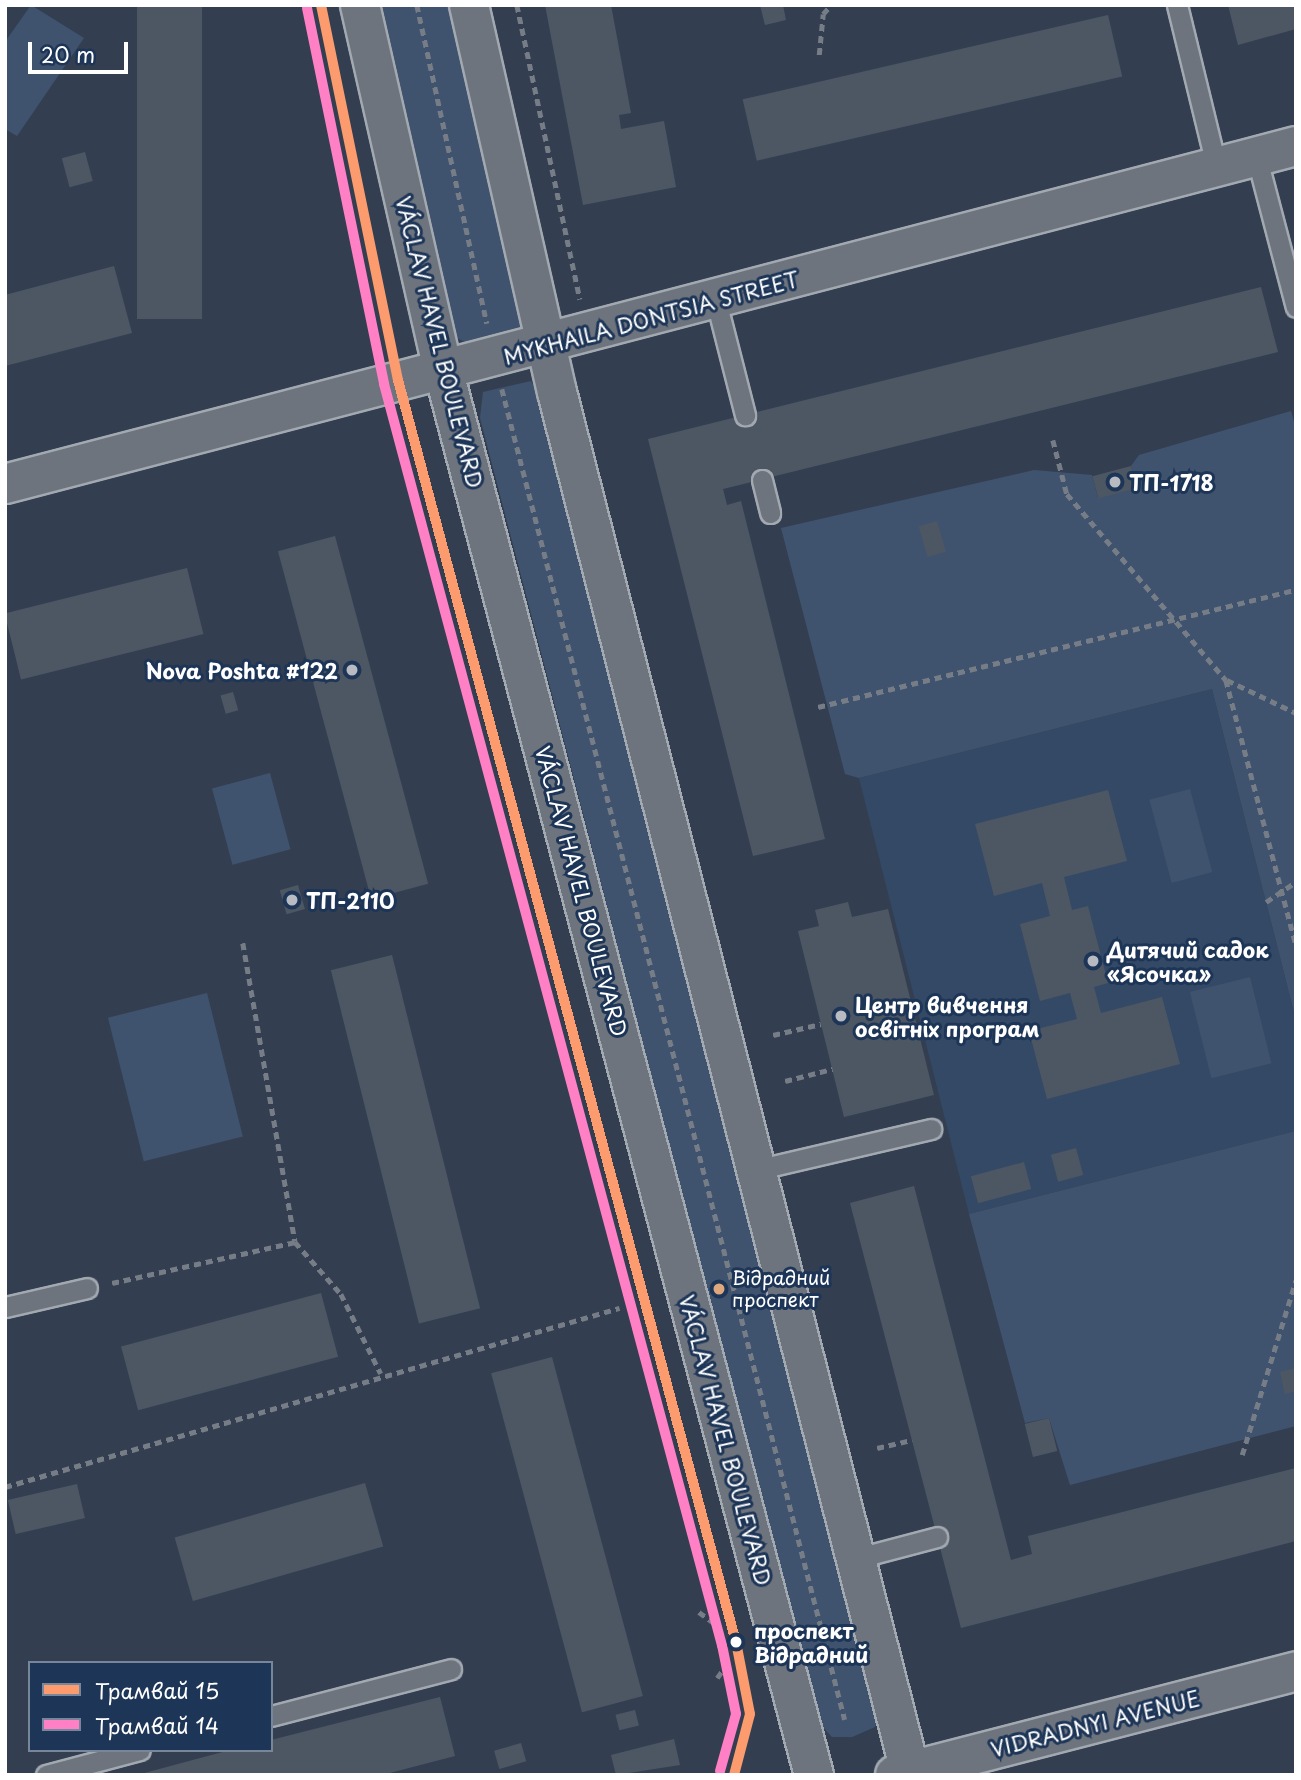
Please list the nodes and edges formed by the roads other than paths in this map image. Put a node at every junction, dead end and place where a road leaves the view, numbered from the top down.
1 (360, 5) edge
2 (469, 5) edge
3 (1177, 5) edge
4 (1296, 146) edge
5 (1256, 155) junction
6 (1216, 165) junction
7 (716, 301) junction
8 (1296, 307) edge
9 (547, 347) junction
10 (443, 369) junction
11 (745, 415) dead end
12 (762, 480) dead end
13 (5, 484) edge
14 (770, 513) dead end
15 (931, 1129) dead end
16 (755, 1170) junction
17 (87, 1288) road end
18 (5, 1307) edge
19 (937, 1537) dead end
20 (854, 1559) junction
21 (451, 1669) dead end
22 (1296, 1671) edge
23 (273, 1715) edge
24 (132, 1752) edge
25 (905, 1773) edge
26 (46, 1775) edge
27 (814, 1775) edge

1 - 10 main road, VÁCLAV HAVEL BOULEVARD
2 - 9 main road
3 - 6 lane
4 - 5 main road, MYKHAILA DONTSIA STREET
5 - 6 main road, MYKHAILA DONTSIA STREET
5 - 8 lane
6 - 7 main road, MYKHAILA DONTSIA STREET
7 - 9 main road, MYKHAILA DONTSIA STREET
7 - 11 lane
9 - 10 main road, MYKHAILA DONTSIA STREET
9 - 16 main road
10 - 13 main road, MYKHAILA DONTSIA STREET
10 - 27 main road, VÁCLAV HAVEL BOULEVARD
12 - 14 lane
15 - 16 lane
16 - 20 main road
17 - 18 lane
19 - 20 lane
20 - 25 main road
21 - 23 lane
22 - 25 main road, VIDRADNYI AVENUE
24 - 26 lane

